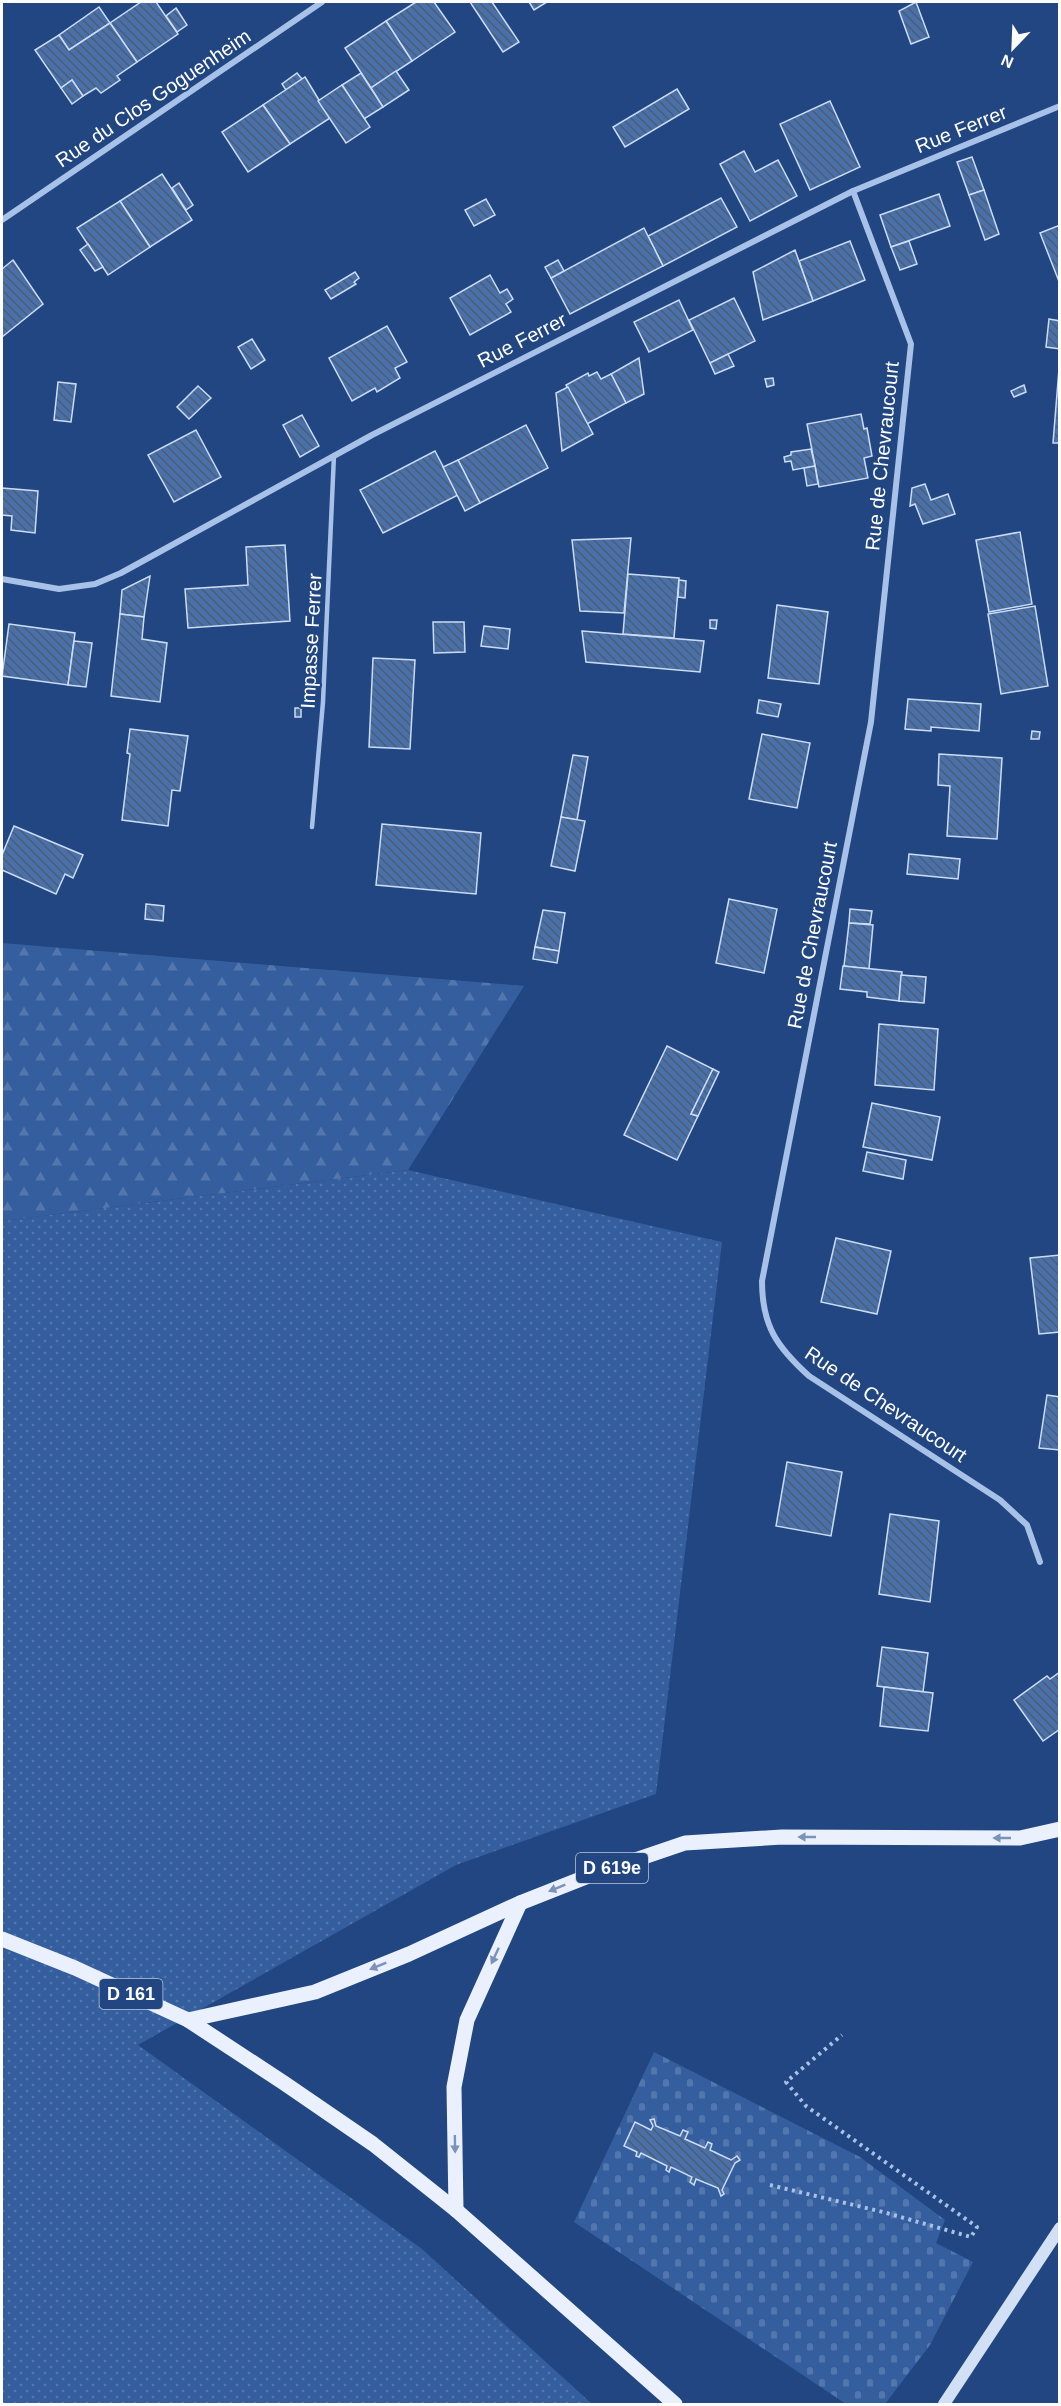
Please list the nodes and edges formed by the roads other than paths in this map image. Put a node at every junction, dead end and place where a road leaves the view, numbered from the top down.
1 (322, 2) edge
2 (1059, 106) edge
3 (853, 191) junction
4 (2, 220) edge
5 (334, 455) junction
6 (2, 579) edge
7 (312, 827) dead end
8 (1040, 1562) dead end
9 (1059, 1829) edge
10 (520, 1903) junction
11 (2, 1940) edge
12 (188, 2020) junction
13 (456, 2210) junction
14 (1059, 2228) edge
15 (675, 2404) edge
16 (944, 2404) edge

1 - 4 street, Rue du Clos Goguenheim
2 - 3 street, Rue Ferrer
3 - 5 street, Rue Ferrer
3 - 8 street, Rue de Chevraucourt
5 - 6 street, Rue Ferrer
5 - 7 lane, Impasse Ferrer
9 -> 10 main road, D 619e
10 -> 12 main road, D 619e
10 -> 13 main road
11 - 12 main road, D 161
12 - 13 main road
13 - 15 main road
14 - 16 main road

